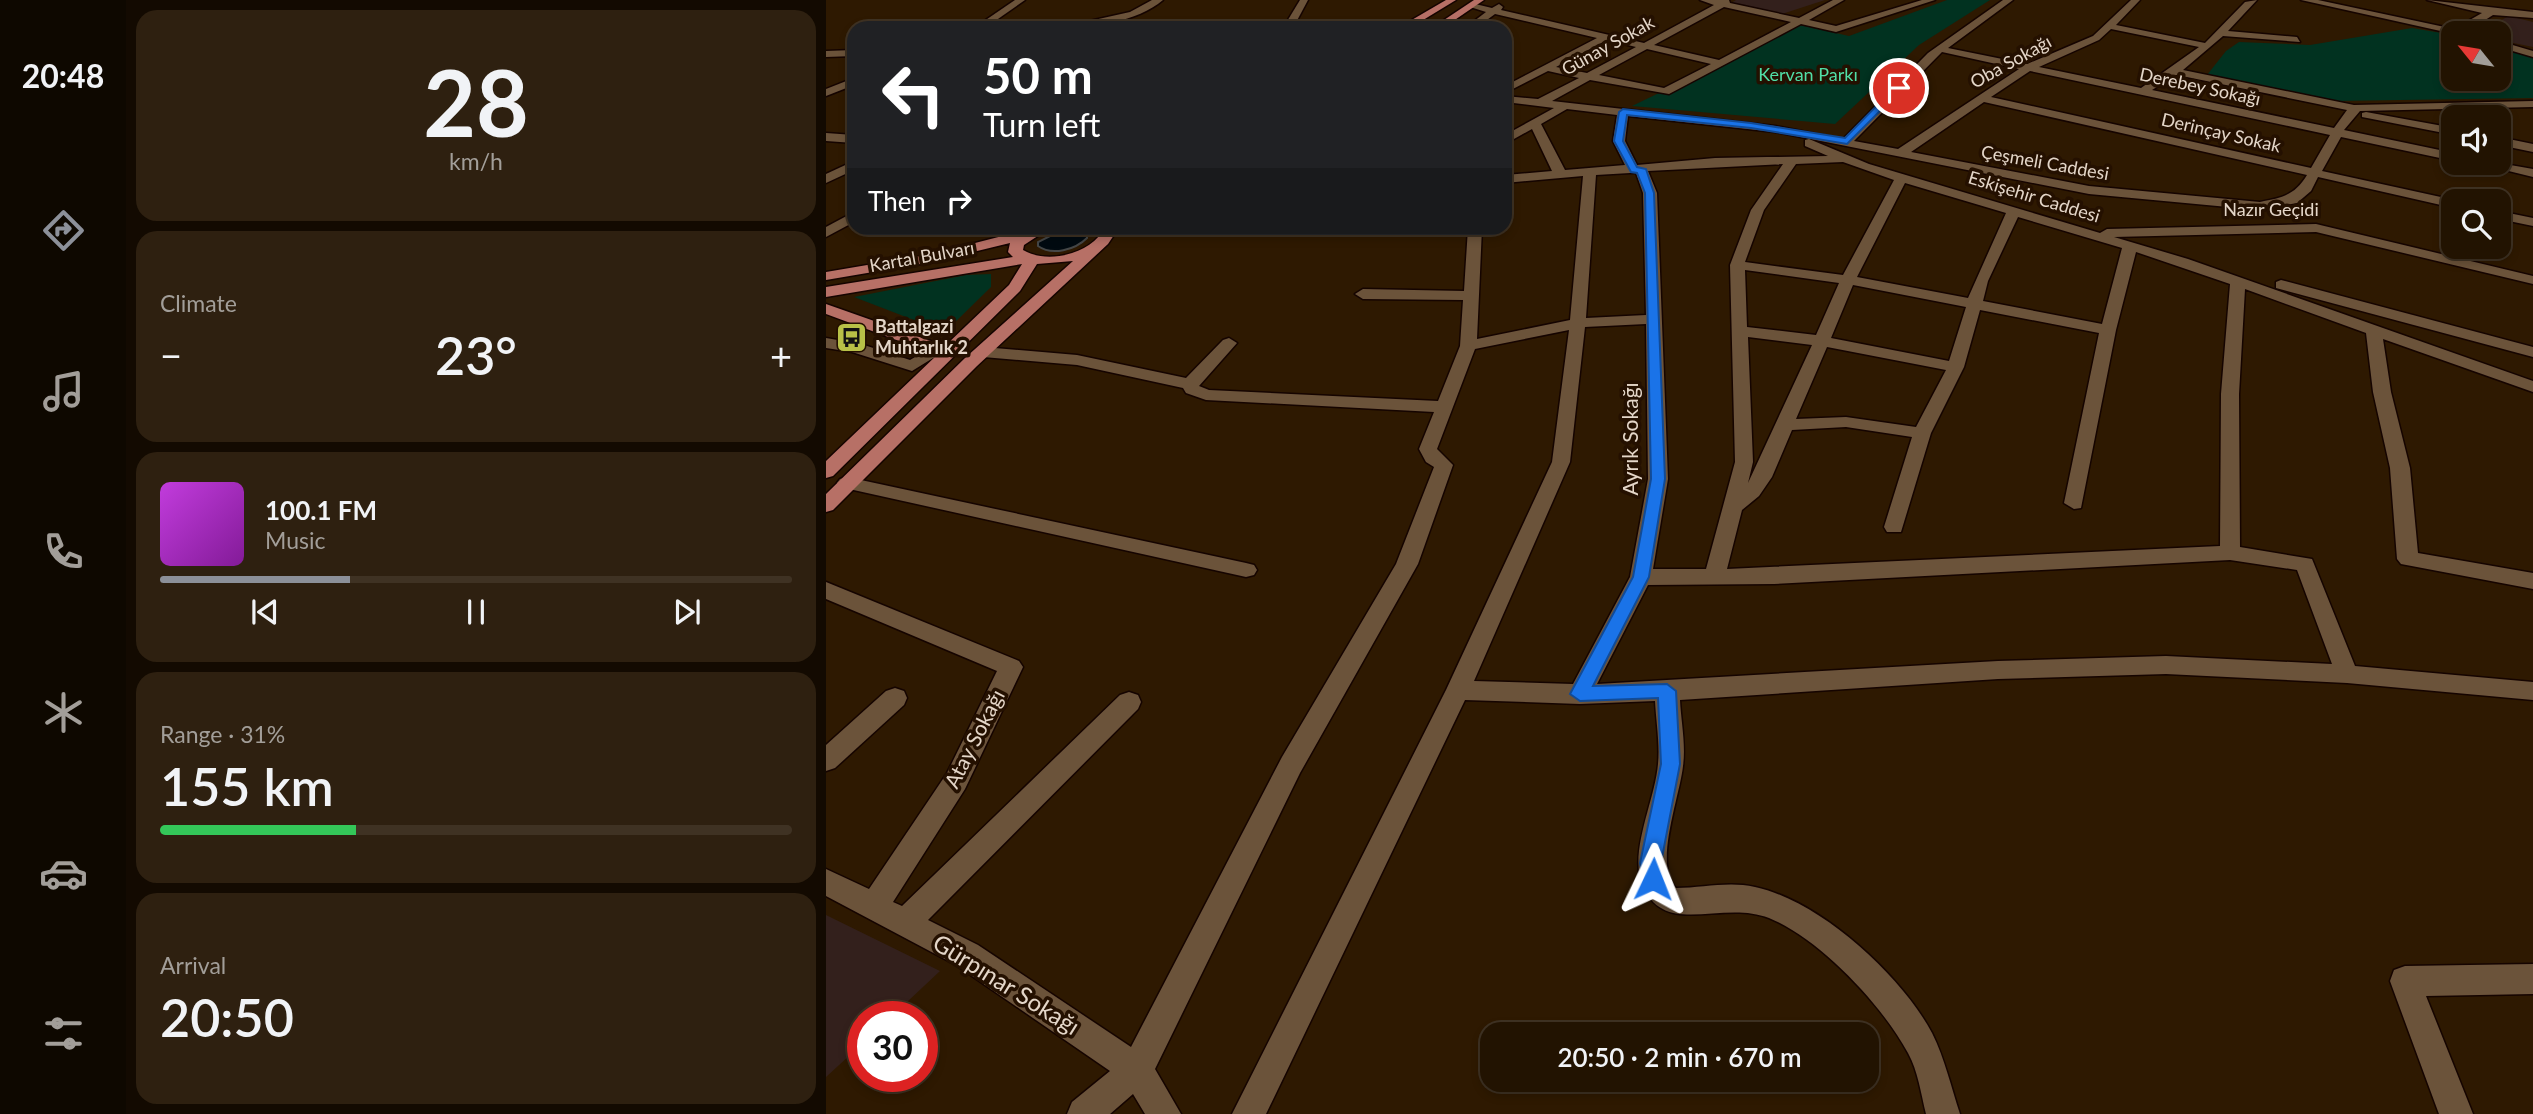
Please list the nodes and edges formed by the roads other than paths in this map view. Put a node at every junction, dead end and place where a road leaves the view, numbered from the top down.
1 (1021, 0) edge
2 (1159, 0) edge
3 (1304, 0) edge
4 (1452, 0) edge
5 (1510, 0) edge
6 (1704, 0) edge
7 (1840, 0) edge
8 (1931, 0) edge
9 (2009, 0) edge
10 (2136, 0) edge
11 (2253, 0) edge
12 (2305, 0) edge
13 (2431, 0) edge
14 (1726, 2) edge
15 (1476, 3) edge
16 (1495, 11) junction
17 (2491, 12) junction
18 (2533, 15) edge
19 (1799, 20) junction
20 (990, 21) edge
21 (1098, 21) edge
22 (1292, 21) edge
23 (1416, 21) edge
24 (1448, 21) edge
25 (1480, 21) edge
26 (2477, 21) edge
27 (2400, 22) junction
28 (2109, 26) junction
29 (2375, 26) dead end
30 (2441, 30) edge
31 (2221, 33) junction
32 (1609, 35) junction
33 (2297, 40) dead end
34 (826, 46) edge
35 (847, 46) edge
36 (1645, 46) junction
37 (2207, 46) junction
38 (2511, 48) edge
39 (1940, 49) junction
40 (847, 53) edge
41 (826, 54) edge
42 (2533, 54) edge
43 (1721, 63) junction
44 (1546, 68) junction
45 (2027, 68) junction
46 (2177, 72) junction
47 (1590, 76) junction
48 (847, 84) edge
49 (1512, 86) edge
50 (2142, 92) junction
51 (826, 93) edge
52 (1980, 97) junction
53 (1512, 100) edge
54 (1540, 103) junction
55 (2533, 104) edge
56 (1565, 106) junction
57 (2353, 110) junction
58 (1623, 112) junction
59 (1535, 123) junction
60 (1775, 129) junction
61 (2441, 129) edge
62 (2337, 133) junction
63 (1512, 136) edge
64 (826, 137) edge
65 (847, 138) edge
66 (1847, 141) junction
67 (2511, 143) edge
68 (2533, 148) edge
69 (1901, 153) junction
70 (2441, 154) edge
71 (1846, 159) junction
72 (1791, 162) junction
73 (847, 168) edge
74 (2511, 169) edge
75 (1637, 170) junction
76 (2533, 173) edge
77 (1590, 174) junction
78 (2317, 174) junction
79 (1561, 176) junction
80 (1902, 177) junction
81 (826, 179) edge
82 (1512, 179) edge
83 (2441, 201) edge
84 (2014, 211) junction
85 (2511, 217) edge
86 (847, 220) edge
87 (2533, 222) edge
88 (826, 233) edge
89 (2086, 233) junction
90 (1021, 235) edge
91 (1031, 235) edge
92 (1475, 235) edge
93 (1103, 238) edge
94 (2130, 246) junction
95 (1029, 259) junction
96 (2183, 262) junction
97 (1737, 265) junction
98 (826, 276) edge
99 (1848, 280) junction
100 (2533, 280) edge
101 (2238, 282) junction
102 (826, 292) edge
103 (1363, 294) dead end
104 (1473, 296) junction
105 (1976, 303) junction
106 (826, 309) edge
107 (1654, 319) junction
108 (1578, 323) junction
109 (2108, 330) junction
110 (1740, 331) junction
111 (2374, 331) junction
112 (1821, 341) junction
113 (826, 343) edge
114 (1229, 343) dead end
115 (1468, 346) junction
116 (943, 352) junction
117 (983, 352) junction
118 (2533, 352) edge
119 (1956, 367) junction
120 (1190, 384) junction
121 (2533, 387) edge
122 (1442, 407) junction
123 (1785, 425) junction
124 (1922, 433) junction
125 (826, 472) edge
126 (847, 483) junction
127 (2074, 503) dead end
128 (826, 505) edge
129 (1734, 506) junction
130 (1894, 527) dead end
131 (2230, 553) junction
132 (1246, 570) dead end
133 (1714, 576) junction
134 (1641, 577) junction
135 (2533, 581) edge
136 (826, 590) edge
137 (2347, 674) junction
138 (1458, 690) junction
139 (1667, 691) junction
140 (2533, 691) edge
141 (1580, 694) junction
142 (895, 698) dead end
143 (1129, 702) dead end
144 (826, 760) edge
145 (826, 882) edge
146 (874, 906) junction
147 (905, 923) junction
148 (2533, 979) edge
149 (1137, 1070) junction
150 (1084, 1114) edge
151 (1164, 1114) edge
152 (1249, 1114) edge
153 (1942, 1114) edge
154 (2456, 1114) edge

1 - 20 street
2 - 21 street
3 - 22 street
4 - 23 main road
5 - 16 street
6 - 14 street
7 - 19 street
8 - 19 street
9 - 39 street
10 - 28 street, Oba Sokağı
11 - 31 street
12 - 27 street
13 - 17 street
14 - 19 street
14 - 36 street, Günay Sokak
15 - 16 street
15 - 24 main road
16 - 25 street
16 - 32 street
17 - 18 street
17 - 26 street
19 - 43 street
27 - 29 street
27 - 30 street
28 - 37 street
28 - 45 street, Oba Sokağı
31 - 33 street
31 - 37 street
32 - 36 street
32 - 44 street
34 - 35 street
36 - 43 street
36 - 47 street, Günay Sokak
37 - 46 street
38 - 42 street
39 - 45 street, Derebey Sokağı
39 - 66 street
40 - 41 street
43 - 47 street
44 - 47 street
44 - 49 street
45 - 50 street, Derebey Sokağı
45 - 52 street, Oba Sokağı
46 - 50 street
46 - 57 street
47 - 54 street, Günay Sokak
48 - 51 street
50 - 62 street, Derebey Sokağı
52 - 69 street, Oba Sokağı
52 - 78 street, Derinçay Sokak
53 - 54 street, Çeşmeli Caddesi
54 - 56 street, Çeşmeli Caddesi
55 - 57 street
56 - 58 street, Çeşmeli Caddesi
56 - 59 street
57 - 61 street
57 - 62 street, Çeşmeli Caddesi
58 - 60 street, Çeşmeli Caddesi
58 - 75 street, Ayrık Sokağı
59 - 63 street
59 - 79 street
60 - 66 street, Çeşmeli Caddesi
60 - 71 street
62 - 70 street, Derebey Sokağı
62 - 78 street, Çeşmeli Caddesi
64 - 65 street
66 - 69 street, Çeşmeli Caddesi
67 - 68 street
69 - 78 street, Çeşmeli Caddesi
71 - 72 street, Eskişehir Caddesi
71 - 80 street, Eskişehir Caddesi
72 - 75 street, Eskişehir Caddesi
72 - 97 street
73 - 81 street
74 - 76 street
75 - 77 street, Eskişehir Caddesi
75 - 107 street, Ayrık Sokağı
77 - 79 street, Eskişehir Caddesi
77 - 108 street
78 - 83 street, Derinçay Sokak
79 - 82 street, Eskişehir Caddesi
80 - 84 street, Eskişehir Caddesi
80 - 99 street
84 - 89 street, Eskişehir Caddesi
84 - 105 street
85 - 87 street
86 - 88 street
89 - 94 street, Eskişehir Caddesi
89 - 100 street, Nazır Geçidi
90 - 98 main road, Kartal Bulvarı
91 - 95 main road
92 - 104 street
93 - 95 main road, Kartal Bulvarı
93 - 117 main road
94 - 96 street, Eskişehir Caddesi
94 - 109 street
95 - 102 main road, Kartal Bulvarı
95 - 116 main road
96 - 101 street, Eskişehir Caddesi
96 - 118 street
97 - 99 street
97 - 110 street
99 - 105 street
99 - 112 street
101 - 111 street, Eskişehir Caddesi
101 - 131 street
103 - 104 street
104 - 115 street
105 - 109 street
105 - 119 street
106 - 116 main road
107 - 108 street
107 - 134 street, Ayrık Sokağı
108 - 115 street
108 - 138 street
109 - 127 street
110 - 112 street
110 - 129 street
111 - 121 street, Eskişehir Caddesi
111 - 135 street
112 - 119 street
112 - 123 street
113 - 116 street
114 - 120 street
115 - 122 street
116 - 125 main road
117 - 120 street
117 - 126 main road
119 - 124 street
120 - 122 street
122 - 149 street
123 - 124 street
123 - 129 street
124 - 130 street
126 - 128 main road
126 - 132 street
129 - 133 street
131 - 133 street
131 - 137 street
133 - 134 street
134 - 141 street, Ayrık Sokağı
136 - 146 street, Atay Sokağı
137 - 139 street
137 - 140 street
138 - 141 street
138 - 152 street
139 - 141 street
139 - 153 street
142 - 144 street
143 - 147 street
145 - 146 street, Gürpınar Sokağı
146 - 147 street, Gürpınar Sokağı
147 - 149 street, Gürpınar Sokağı
148 - 154 street
149 - 150 street
149 - 151 street, Gürpınar Sokağı

